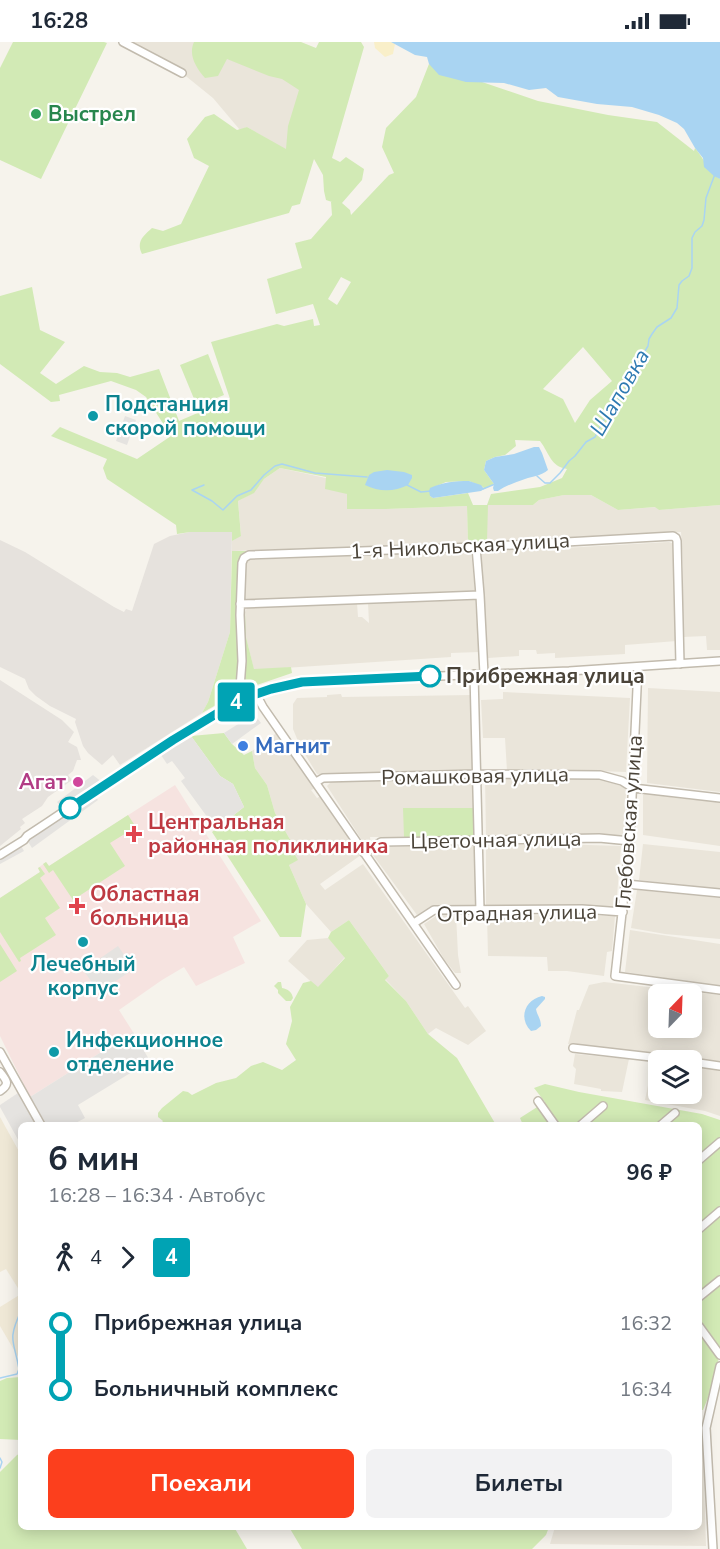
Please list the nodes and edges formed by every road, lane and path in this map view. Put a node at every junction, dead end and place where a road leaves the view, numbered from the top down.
1 (123, 42) edge
2 (182, 73) dead end
3 (476, 547) junction
4 (480, 595) junction
5 (240, 604) junction
6 (720, 661) edge
7 (680, 664) junction
8 (638, 667) junction
9 (474, 674) junction
10 (484, 674) junction
11 (256, 694) junction
12 (239, 701) junction
13 (477, 774) junction
14 (316, 782) junction
15 (633, 788) junction
16 (720, 798) edge
17 (478, 840) junction
18 (630, 841) junction
19 (364, 853) junction
20 (0, 855) edge
21 (626, 884) junction
22 (720, 893) edge
23 (480, 910) junction
24 (623, 912) junction
25 (414, 923) junction
26 (456, 985) dead end
27 (720, 990) edge
28 (573, 1048) dead end
29 (0, 1052) edge
30 (648, 1057) edge
31 (702, 1063) edge
32 (720, 1066) edge
33 (0, 1071) edge
34 (0, 1091) edge
35 (538, 1101) dead end
36 (603, 1106) dead end
37 (675, 1113) dead end
38 (39, 1122) edge
39 (553, 1122) edge
40 (584, 1122) edge
41 (664, 1122) edge
42 (720, 1142) edge
43 (702, 1157) edge
44 (720, 1211) edge
45 (702, 1226) edge
46 (720, 1280) edge
47 (702, 1295) edge
48 (702, 1330) edge
49 (720, 1355) edge
50 (720, 1366) edge
51 (713, 1549) edge

1 - 2 street
3 - 4 street
3 - 5 street, 1-я Никольская улица
3 - 7 street, 1-я Никольская улица
4 - 5 street
4 - 10 street
5 - 12 street
6 - 7 street
7 - 8 street
8 - 10 street
8 - 15 street, Глебовская улица
9 - 10 street
9 - 11 street
9 - 13 street
11 - 12 street
11 - 14 street
12 - 20 street
13 - 14 street, Ромашковая улица
13 - 15 street, Ромашковая улица
13 - 17 street
14 - 19 street
15 - 16 street, Ромашковая улица
15 - 18 street, Глебовская улица
17 - 18 street, Цветочная улица
17 - 19 street, Цветочная улица
17 - 23 street
18 - 21 street, Глебовская улица
19 - 25 street
21 - 22 street
21 - 24 street, Глебовская улица
23 - 24 street, Отрадная улица
23 - 25 street, Отрадная улица
24 - 27 street, Глебовская улица
25 - 26 street
28 - 30 street
29 - 38 street
31 - 32 street
33 - 34 street
35 - 39 street
36 - 40 street
37 - 41 street
42 - 43 street
44 - 45 street
46 - 47 street
48 - 49 street
50 - 51 street

